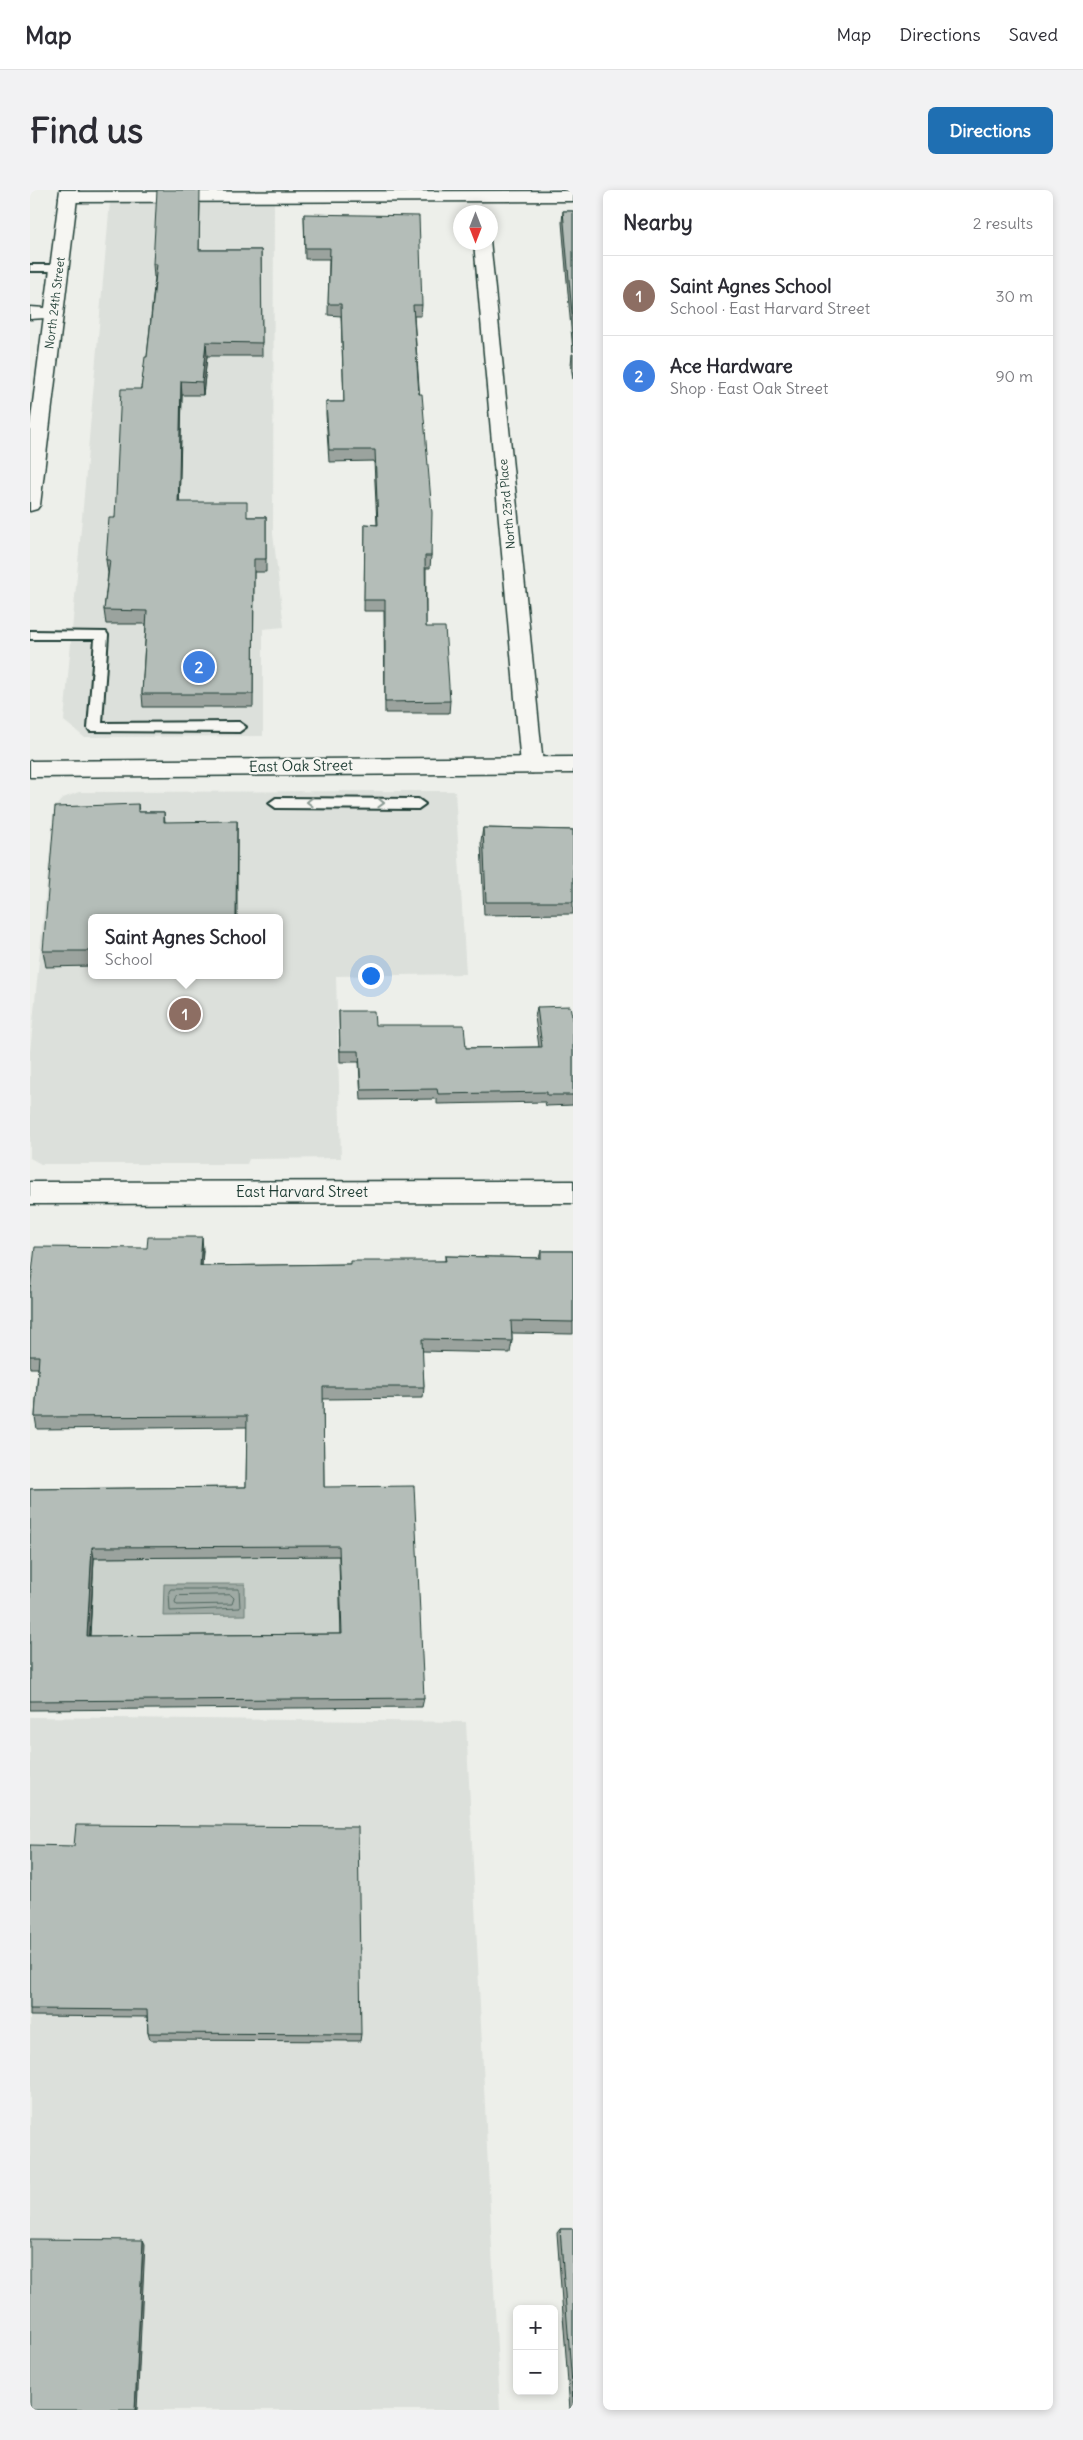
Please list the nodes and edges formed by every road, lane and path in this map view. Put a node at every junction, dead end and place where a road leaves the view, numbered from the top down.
1 (69, 194) edge
2 (274, 194) edge
3 (573, 196) edge
4 (479, 200) edge
5 (484, 250) edge
6 (30, 268) edge
7 (60, 268) junction
8 (30, 313) edge
9 (54, 313) junction
10 (35, 418) edge
11 (30, 503) edge
12 (30, 635) edge
13 (239, 727) dead end
14 (573, 764) edge
15 (532, 765) junction
16 (30, 769) edge
17 (276, 803) dead end
18 (418, 804) dead end
19 (573, 1192) edge
20 (30, 1193) edge

1 - 2 street
1 - 7 street, North 24th Street
2 - 4 street
3 - 4 street
5 - 15 street, North 23rd Place
6 - 7 lane
7 - 9 street, North 24th Street
8 - 9 street
9 - 10 street, North 24th Street
10 - 11 street, North 24th Street
12 - 13 lane
14 - 15 street, East Oak Street
15 - 16 street, East Oak Street
17 - 18 lane
19 - 20 street, East Harvard Street

